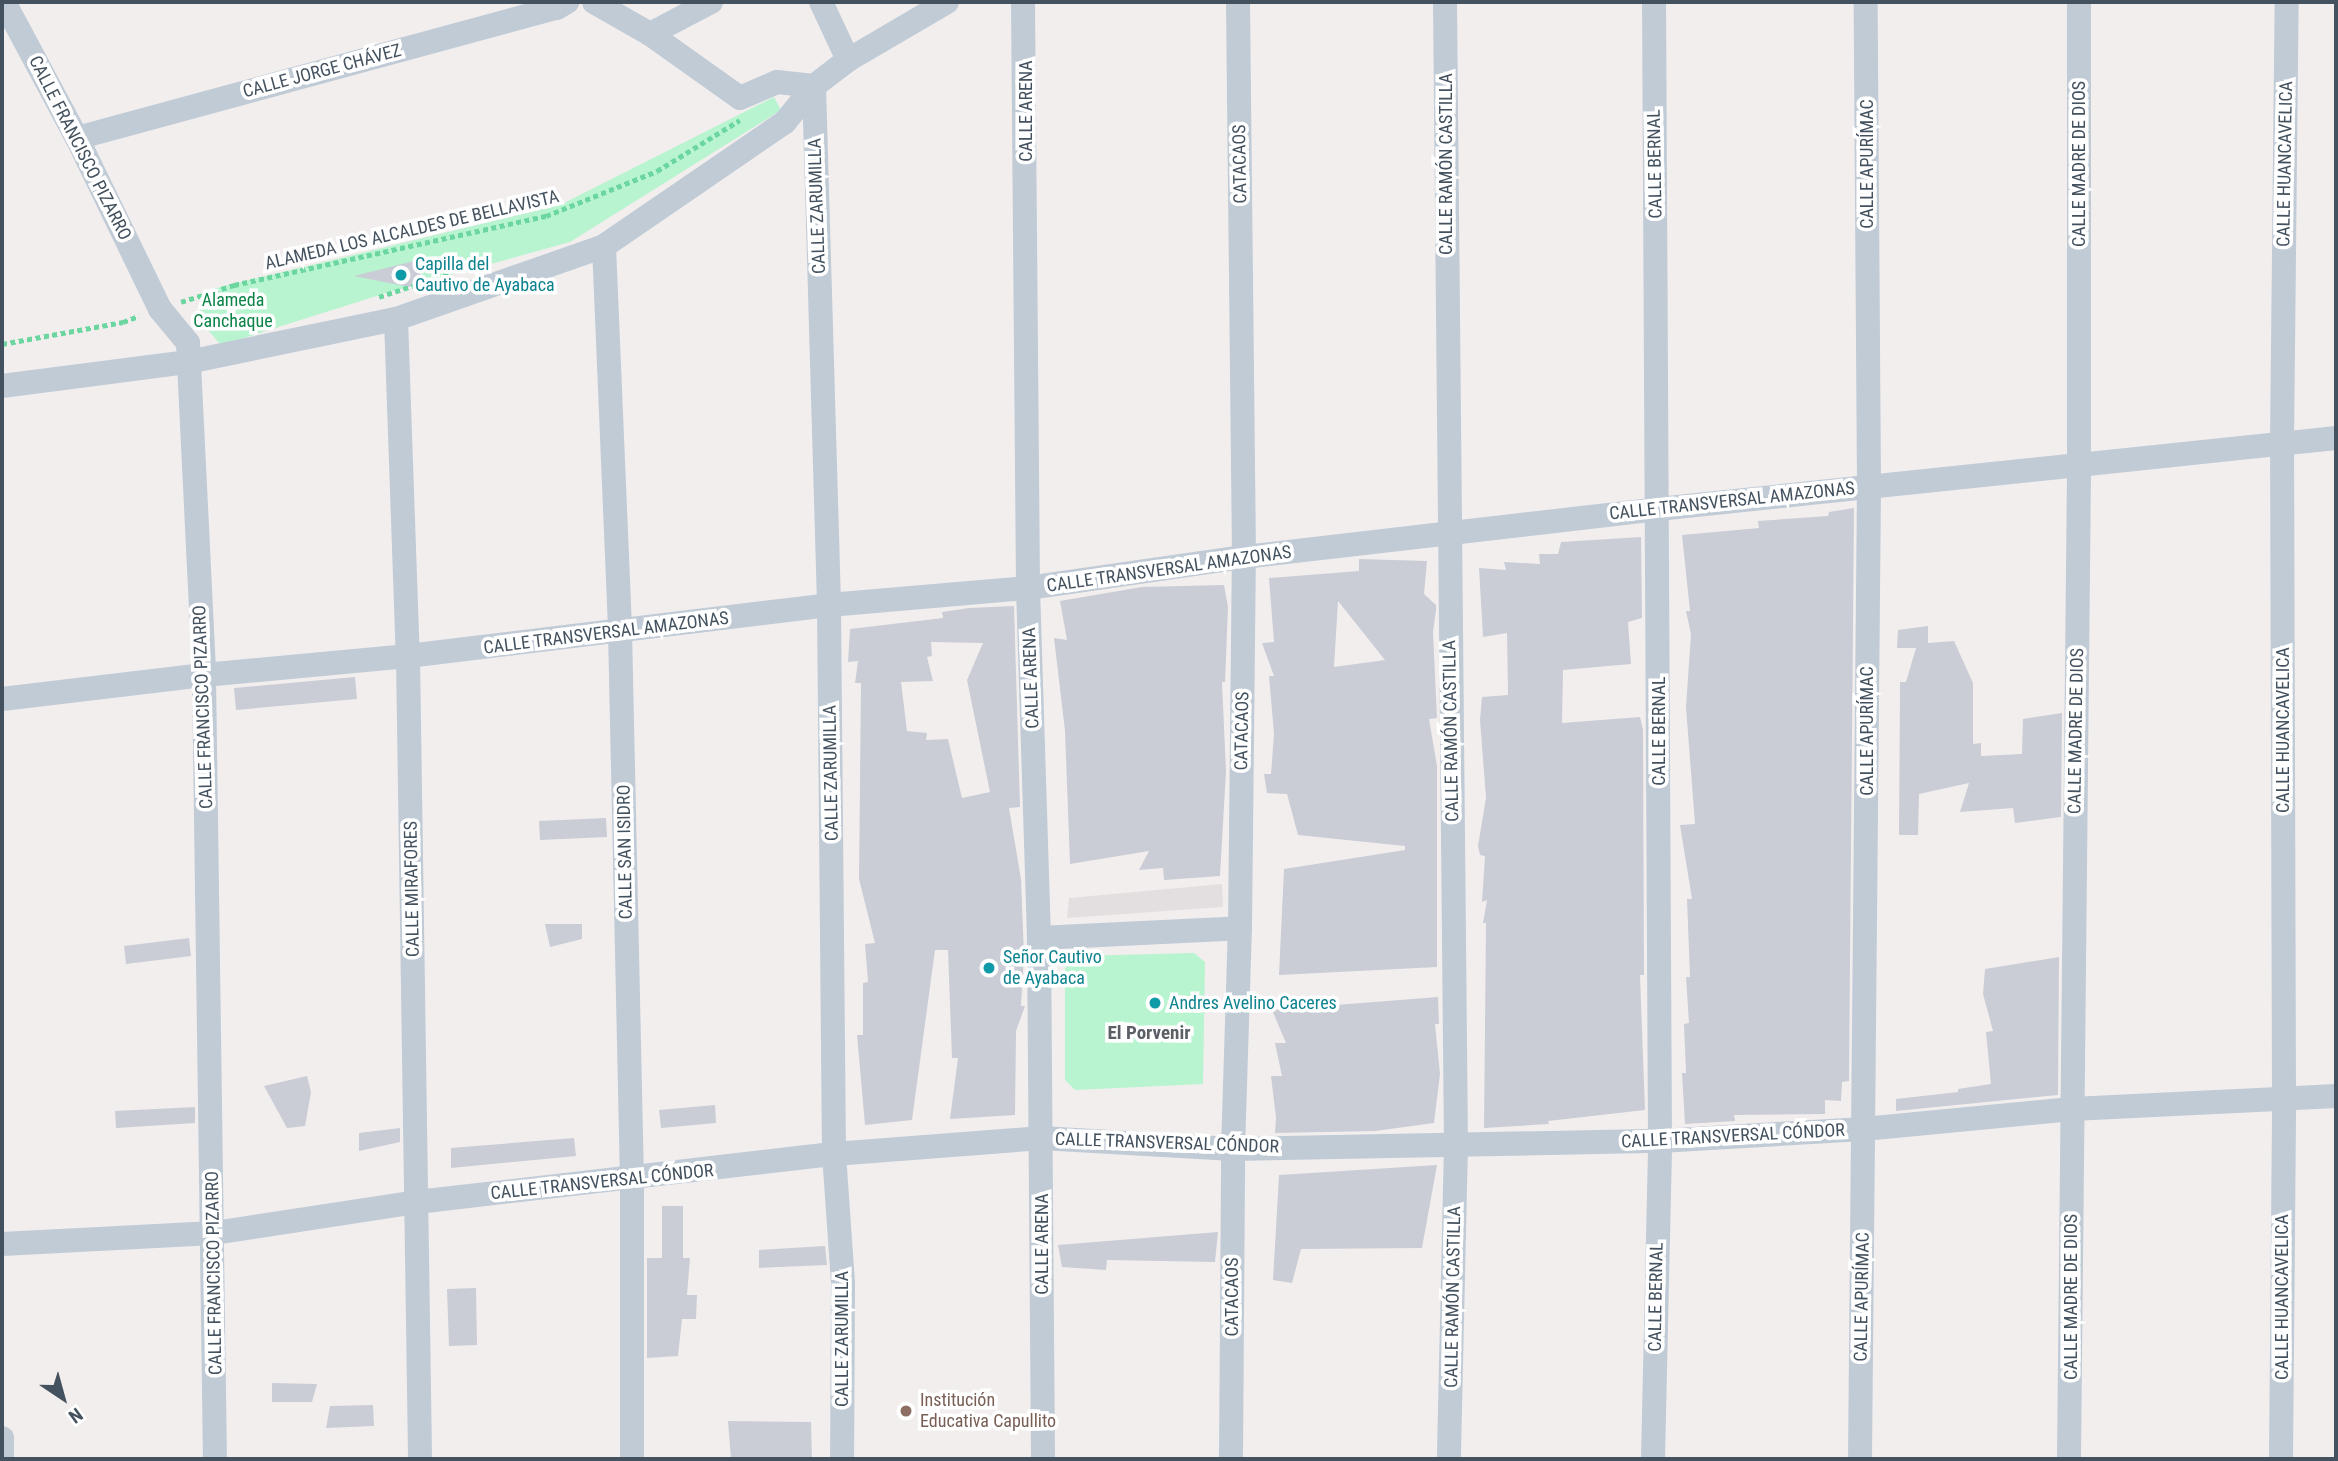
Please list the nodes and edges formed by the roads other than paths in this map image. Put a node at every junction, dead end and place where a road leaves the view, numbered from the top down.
1 (4, 2) edge
2 (567, 2) edge
3 (594, 2) edge
4 (711, 2) edge
5 (821, 2) edge
6 (947, 2) edge
7 (1023, 2) edge
8 (1238, 2) edge
9 (1445, 2) edge
10 (1654, 2) edge
11 (1866, 2) edge
12 (2079, 2) edge
13 (2287, 2) edge
14 (650, 34) junction
15 (848, 60) junction
16 (814, 86) junction
17 (77, 138) junction
18 (604, 246) junction
19 (396, 319) junction
20 (188, 362) junction
21 (2, 386) edge
22 (2336, 438) edge
23 (2282, 444) junction
24 (2079, 463) junction
25 (1869, 487) junction
26 (1658, 509) junction
27 (1449, 533) junction
28 (1244, 557) junction
29 (1028, 588) junction
30 (829, 606) junction
31 (620, 631) junction
32 (408, 656) junction
33 (204, 675) junction
34 (2, 699) edge
35 (1240, 928) junction
36 (1039, 938) junction
37 (2336, 1096) edge
38 (2284, 1099) junction
39 (2072, 1109) junction
40 (1864, 1129) junction
41 (1041, 1138) junction
42 (1660, 1141) junction
43 (1456, 1144) junction
44 (1233, 1149) junction
45 (834, 1154) junction
46 (632, 1179) junction
47 (417, 1202) junction
48 (214, 1233) junction
49 (2, 1244) edge
50 (2, 1438) edge
51 (2, 1459) edge
52 (215, 1459) edge
53 (420, 1459) edge
54 (632, 1459) edge
55 (842, 1459) edge
56 (1044, 1459) edge
57 (1231, 1459) edge
58 (1449, 1459) edge
59 (1653, 1459) edge
60 (1860, 1459) edge
61 (2069, 1459) edge
62 (2281, 1459) edge

1 - 17 street, CALLE FRANCISCO PIZARRO
2 - 17 street, CALLE JORGE CHÁVEZ
3 - 14 street
4 - 14 street
5 - 15 street
6 - 15 street
7 - 29 street, CALLE ARENA
8 - 28 street, CATACAOS
9 - 27 street, CALLE RAMÓN CASTILLA
10 - 26 street, CALLE BERNAL
11 - 25 street, CALLE APURÍMAC
12 - 24 street, CALLE MADRE DE DIOS
13 - 23 street, CALLE HUANCAVELICA
14 - 16 street
15 - 16 street
16 - 18 street
16 - 30 street, CALLE ZARUMILLA
17 - 20 street, CALLE FRANCISCO PIZARRO
18 - 19 street
18 - 31 street, CALLE SAN ISIDRO
19 - 20 street
19 - 32 street, CALLE MIRAFORES
20 - 21 street
20 - 33 street, CALLE FRANCISCO PIZARRO
22 - 23 street, CALLE TRANSVERSAL AMAZONAS
23 - 24 street, CALLE TRANSVERSAL AMAZONAS
23 - 38 street, CALLE HUANCAVELICA
24 - 25 street, CALLE TRANSVERSAL AMAZONAS
24 - 39 street, CALLE MADRE DE DIOS
25 - 26 street, CALLE TRANSVERSAL AMAZONAS
25 - 40 street, CALLE APURÍMAC
26 - 27 street, CALLE TRANSVERSAL AMAZONAS
26 - 42 street, CALLE BERNAL
27 - 28 street, CALLE TRANSVERSAL AMAZONAS
27 - 43 street, CALLE RAMÓN CASTILLA
28 - 29 street, CALLE TRANSVERSAL AMAZONAS
28 - 35 street, CATACAOS
29 - 30 street, CALLE TRANSVERSAL AMAZONAS
29 - 36 street, CALLE ARENA
30 - 31 street, CALLE TRANSVERSAL AMAZONAS
30 - 45 street, CALLE ZARUMILLA
31 - 32 street, CALLE TRANSVERSAL AMAZONAS
31 - 46 street, CALLE SAN ISIDRO
32 - 33 street, CALLE TRANSVERSAL AMAZONAS
32 - 47 street, CALLE MIRAFORES
33 - 34 street, CALLE TRANSVERSAL AMAZONAS
33 - 48 street, CALLE FRANCISCO PIZARRO
35 - 36 street
35 - 44 street, CATACAOS
36 - 41 street, CALLE ARENA
37 - 38 street, CALLE TRANSVERSAL CÓNDOR
38 - 39 street, CALLE TRANSVERSAL CÓNDOR
38 - 62 street, CALLE HUANCAVELICA
39 - 40 street, CALLE TRANSVERSAL CÓNDOR
39 - 61 street, CALLE MADRE DE DIOS
40 - 42 street, CALLE TRANSVERSAL CÓNDOR
40 - 60 street, CALLE APURÍMAC
41 - 44 street, CALLE TRANSVERSAL CÓNDOR
41 - 45 street, CALLE TRANSVERSAL CÓNDOR
41 - 56 street, CALLE ARENA
42 - 43 street, CALLE TRANSVERSAL CÓNDOR
42 - 59 street, CALLE BERNAL
43 - 44 street, CALLE TRANSVERSAL CÓNDOR
43 - 58 street, CALLE RAMÓN CASTILLA
44 - 57 street, CATACAOS
45 - 46 street, CALLE TRANSVERSAL CÓNDOR
45 - 55 street, CALLE ZARUMILLA
46 - 47 street, CALLE TRANSVERSAL CÓNDOR
46 - 54 street, CALLE SAN ISIDRO
47 - 48 street, CALLE TRANSVERSAL CÓNDOR
47 - 53 street, CALLE MIRAFORES
48 - 49 street, CALLE TRANSVERSAL CÓNDOR
48 - 52 street, CALLE FRANCISCO PIZARRO
50 - 51 street

